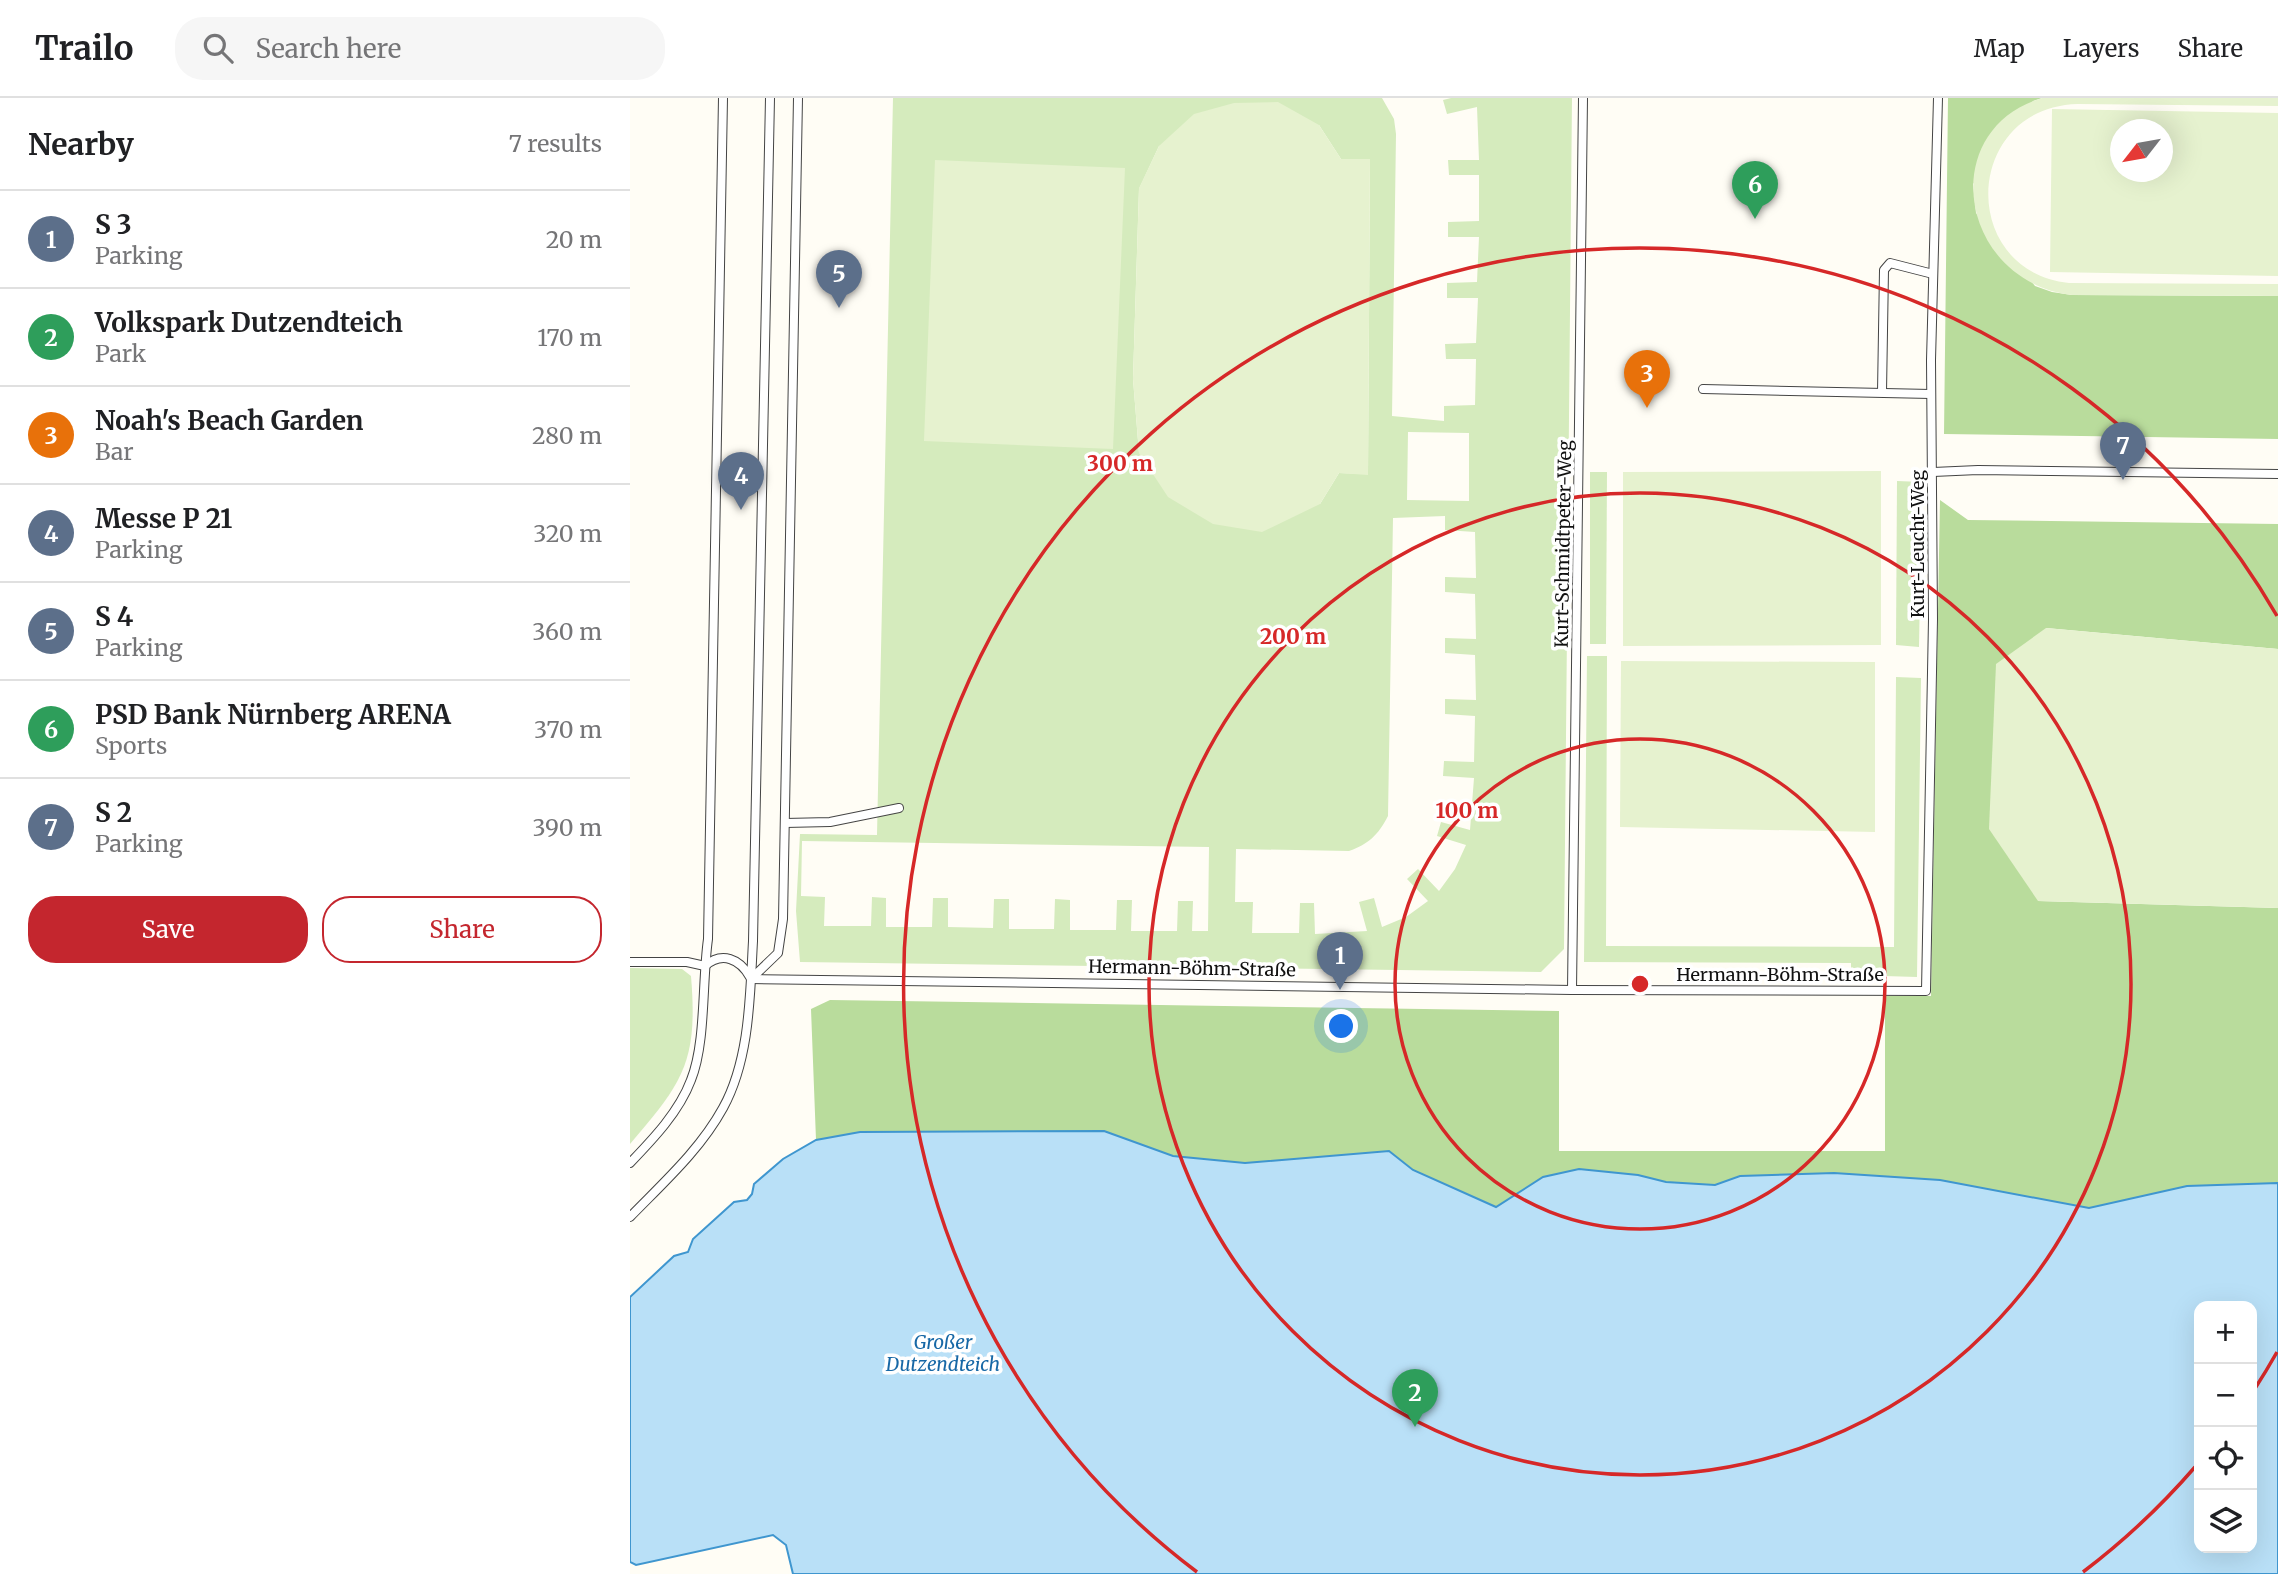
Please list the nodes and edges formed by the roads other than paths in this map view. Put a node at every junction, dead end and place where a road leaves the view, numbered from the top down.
1 (723, 98) edge
2 (770, 98) edge
3 (798, 98) edge
4 (1583, 98) edge
5 (1938, 98) edge
6 (1933, 274) junction
7 (1703, 389) dead end
8 (1882, 392) junction
9 (1931, 394) junction
10 (1933, 472) junction
11 (2278, 474) edge
12 (899, 808) dead end
13 (785, 823) junction
14 (630, 962) edge
15 (705, 966) junction
16 (751, 979) junction
17 (1572, 990) junction
18 (1926, 990) joint
19 (630, 1163) edge
20 (630, 1217) edge

1 - 15 lane
2 - 16 lane
3 - 13 lane
4 - 17 lane, Kurt-Schmidtpeter-Weg
5 - 6 lane, Kurt-Leucht-Weg
6 - 8 lane
6 - 9 lane, Kurt-Leucht-Weg
7 - 8 lane
8 - 9 lane
9 - 10 lane, Kurt-Leucht-Weg
10 - 11 lane
10 - 18 lane, Kurt-Leucht-Weg
12 - 13 lane
13 - 16 lane
14 - 15 lane
15 - 16 lane
15 - 19 lane
16 - 17 lane, Hermann-Böhm-Straße
16 - 20 lane
17 - 18 lane, Hermann-Böhm-Straße

